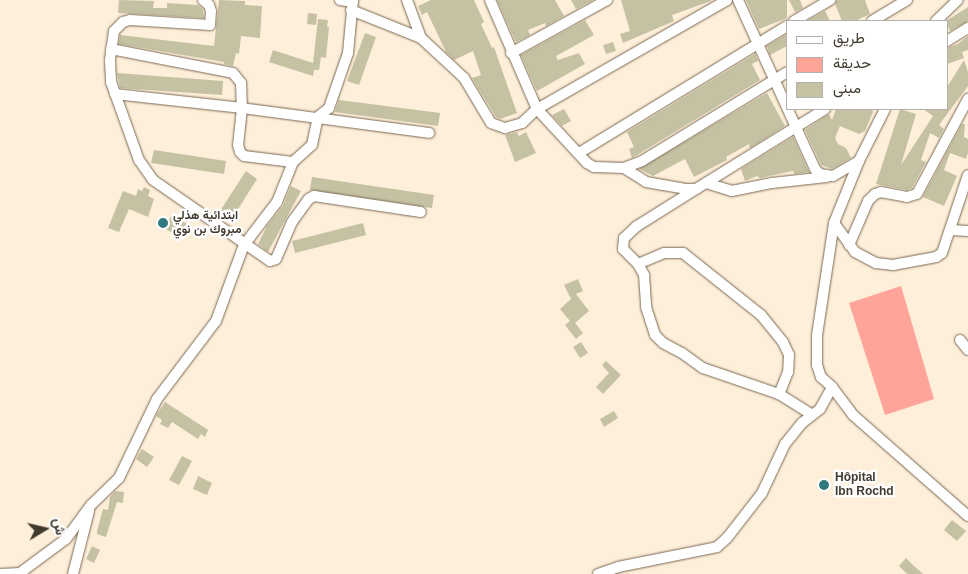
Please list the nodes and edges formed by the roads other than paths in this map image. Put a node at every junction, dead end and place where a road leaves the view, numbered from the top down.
1 (203, 0) edge
2 (340, 0) edge
3 (407, 0) edge
4 (490, 0) edge
5 (607, 0) edge
6 (727, 0) edge
7 (738, 0) edge
8 (830, 0) edge
9 (907, 0) edge
10 (958, 0) edge
11 (353, 4) edge
12 (796, 20) edge
13 (874, 20) edge
14 (937, 20) edge
15 (786, 27) edge
16 (968, 28) edge
17 (421, 38) junction
18 (948, 40) edge
19 (758, 43) junction
20 (111, 49) junction
21 (511, 53) junction
22 (786, 73) edge
23 (774, 80) junction
24 (115, 94) junction
25 (968, 98) edge
26 (786, 107) edge
27 (242, 108) junction
28 (537, 109) junction
29 (787, 110) edge
30 (824, 110) edge
31 (884, 110) edge
32 (318, 117) junction
33 (796, 129) junction
34 (429, 133) dead end
35 (579, 153) junction
36 (859, 161) junction
37 (292, 162) junction
38 (624, 168) junction
39 (968, 175) edge
40 (833, 176) junction
41 (706, 183) junction
42 (696, 189) junction
43 (422, 212) dead end
44 (834, 223) junction
45 (951, 230) junction
46 (968, 231) edge
47 (244, 245) junction
48 (850, 245) junction
49 (638, 264) junction
50 (960, 340) dead end
51 (968, 350) edge
52 (832, 387) junction
53 (779, 394) junction
54 (812, 416) junction
55 (90, 505) junction
56 (968, 516) edge
57 (1, 573) edge
58 (73, 574) edge
59 (598, 574) edge

1 - 20 street
2 - 11 street
3 - 17 street
4 - 21 street
5 - 21 street
6 - 28 street
7 - 19 street
8 - 12 street
9 - 13 street
10 - 14 street
11 - 17 street
11 - 32 street
15 - 19 street
16 - 18 street
17 - 28 street
19 - 23 street
19 - 35 street
20 - 24 street
20 - 27 street
21 - 28 street
22 - 23 street
23 - 26 street
23 - 38 street
24 - 27 street
24 - 47 street
25 - 48 street
27 - 32 street
27 - 37 street
28 - 35 street
29 - 33 street
30 - 33 street
31 - 36 street
32 - 34 street
32 - 37 street
33 - 40 street
33 - 41 street
35 - 38 street
36 - 40 street
36 - 44 street
37 - 47 street
38 - 42 street
39 - 45 street
40 - 41 street
41 - 42 street
42 - 49 street
43 - 47 street
44 - 48 street
44 - 52 street
45 - 46 street
45 - 48 street
47 - 55 street
49 - 53 street
49 - 53 street
50 - 51 street
52 - 54 street
52 - 56 street
53 - 54 street
54 - 59 street
55 - 57 street
55 - 58 street

